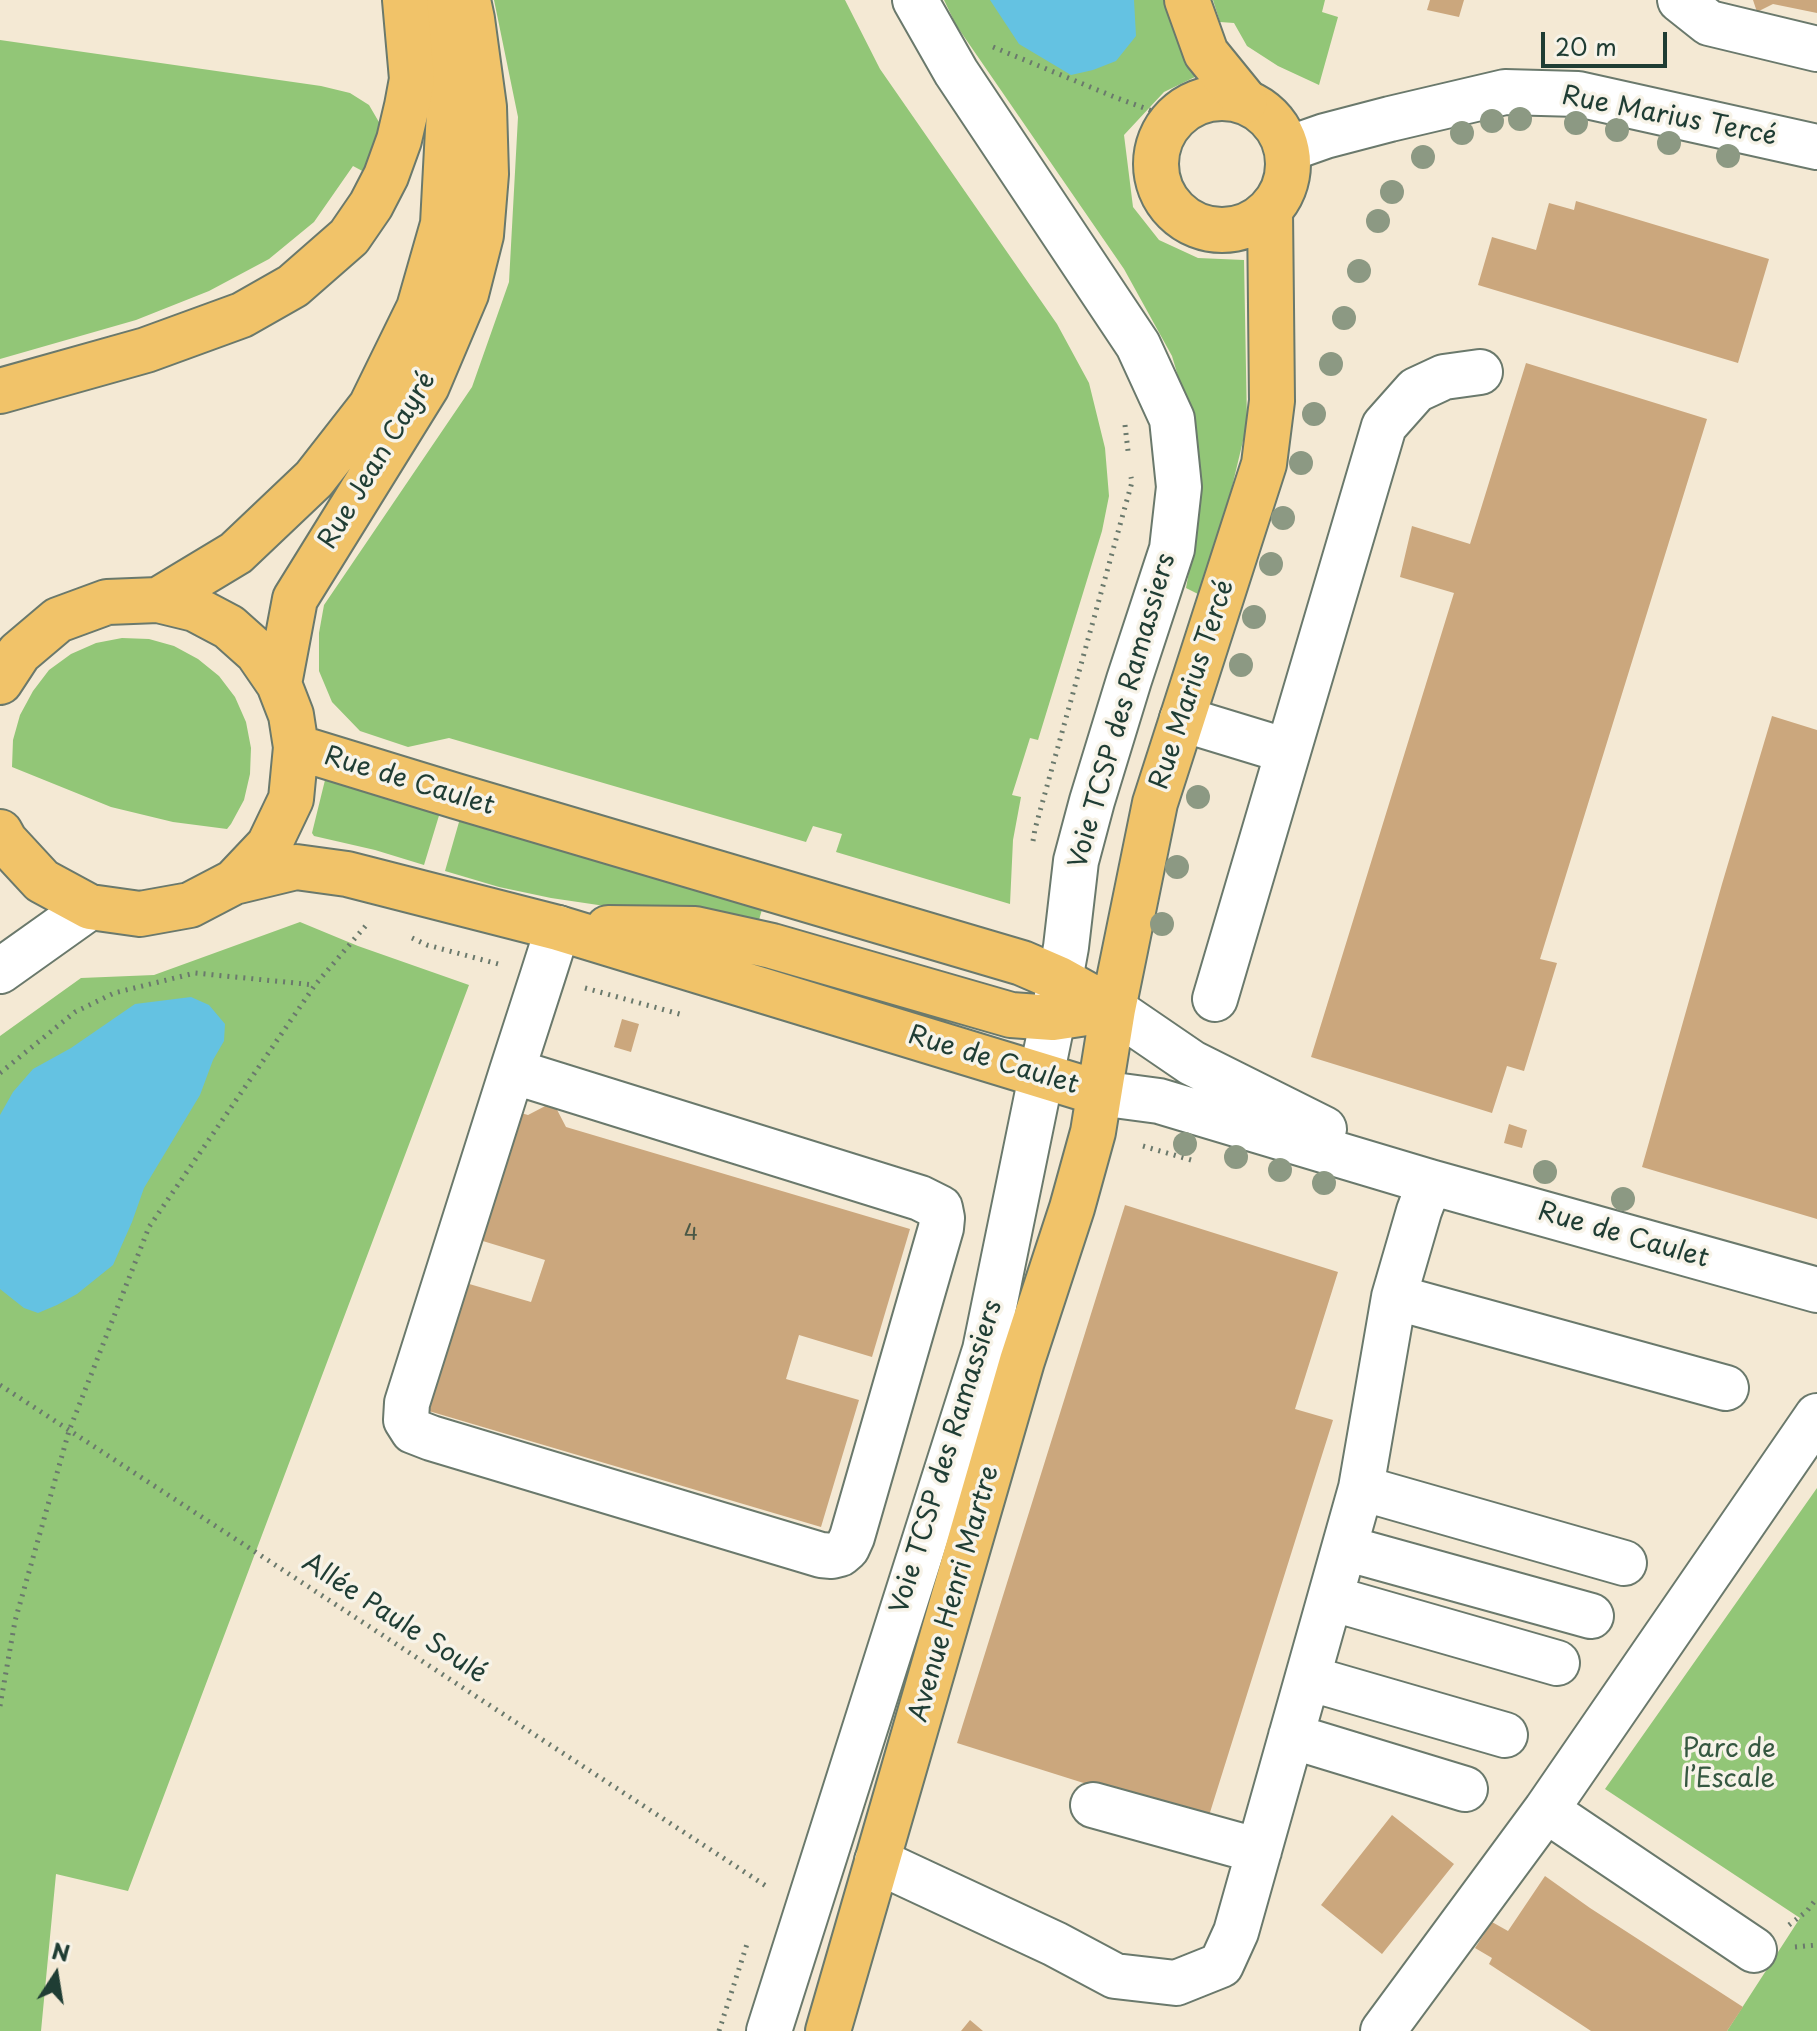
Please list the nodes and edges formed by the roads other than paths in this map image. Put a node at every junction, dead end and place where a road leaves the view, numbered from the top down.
1 (405, 0) edge
2 (433, 0) edge
3 (468, 0) edge
4 (1187, 0) edge
5 (1680, 0) edge
6 (924, 17) edge
7 (1817, 49) edge
8 (1245, 101) junction
9 (1817, 147) edge
10 (1288, 149) junction
11 (1270, 211) junction
12 (1480, 372) dead end
13 (0, 391) edge
14 (158, 600) junction
15 (6, 664) edge
16 (279, 684) junction
17 (1182, 719) junction
18 (296, 747) junction
19 (1287, 751) junction
20 (2, 843) edge
21 (234, 882) junction
22 (90, 907) junction
23 (558, 928) junction
24 (0, 971) edge
25 (1056, 999) junction
26 (1215, 999) dead end
27 (1113, 1009) junction
28 (512, 1071) junction
29 (1040, 1075) junction
30 (1099, 1093) junction
31 (1085, 1158) joint
32 (1430, 1182) junction
33 (1817, 1290) edge
34 (1394, 1297) junction
35 (1726, 1388) dead end
36 (1817, 1416) edge
37 (1361, 1488) junction
38 (1345, 1548) junction
39 (1624, 1563) dead end
40 (1330, 1598) junction
41 (1591, 1616) dead end
42 (1557, 1663) dead end
43 (1308, 1678) junction
44 (1505, 1735) dead end
45 (1291, 1736) junction
46 (1465, 1789) dead end
47 (1093, 1805) dead end
48 (1546, 1810) junction
49 (1259, 1851) junction
50 (877, 1861) junction
51 (1754, 1950) dead end
52 (769, 2031) edge
53 (828, 2031) edge
54 (1383, 2031) edge

1 - 13 main road
2 - 14 main road, Rue Jean Cayré
3 - 16 main road, Rue Jean Cayré
4 - 8 main road
5 - 7 street
6 - 25 street, Voie TCSP des Ramassiers
8 - 10 main road
8 - 11 main road
9 - 10 street, Rue Marius Tercé
10 - 11 main road
11 - 17 main road, Rue Marius Tercé
12 - 19 street
14 - 15 main road
14 - 16 main road
16 - 18 main road
17 - 19 street
17 - 27 main road, Rue Marius Tercé
18 - 21 main road
18 - 25 main road, Rue de Caulet
19 - 26 street
20 - 22 main road
21 - 22 main road
21 - 23 main road, Rue de Caulet
22 - 24 street
23 - 25 main road, Rue de Caulet
23 - 28 street
23 - 29 main road, Rue de Caulet
25 - 27 main road, Rue de Caulet
25 - 29 street, Voie TCSP des Ramassiers
27 - 30 main road, Rue Marius Tercé
27 - 32 street, Rue de Caulet
28 - 28 street
29 - 30 main road, Rue de Caulet
29 - 52 street, Voie TCSP des Ramassiers
30 - 31 main road, Rue Marius Tercé
30 - 32 street, Rue de Caulet
31 - 50 main road, Avenue Henri Martre
32 - 33 street, Rue de Caulet
32 - 34 street
34 - 35 street
34 - 37 street
36 - 48 street
37 - 38 street
37 - 39 street
38 - 40 street
38 - 41 street
40 - 42 street
40 - 43 street
43 - 44 street
43 - 45 street
45 - 46 street
45 - 49 street
47 - 49 street
48 - 51 street
48 - 54 street
49 - 50 street
50 - 53 main road, Avenue Henri Martre

